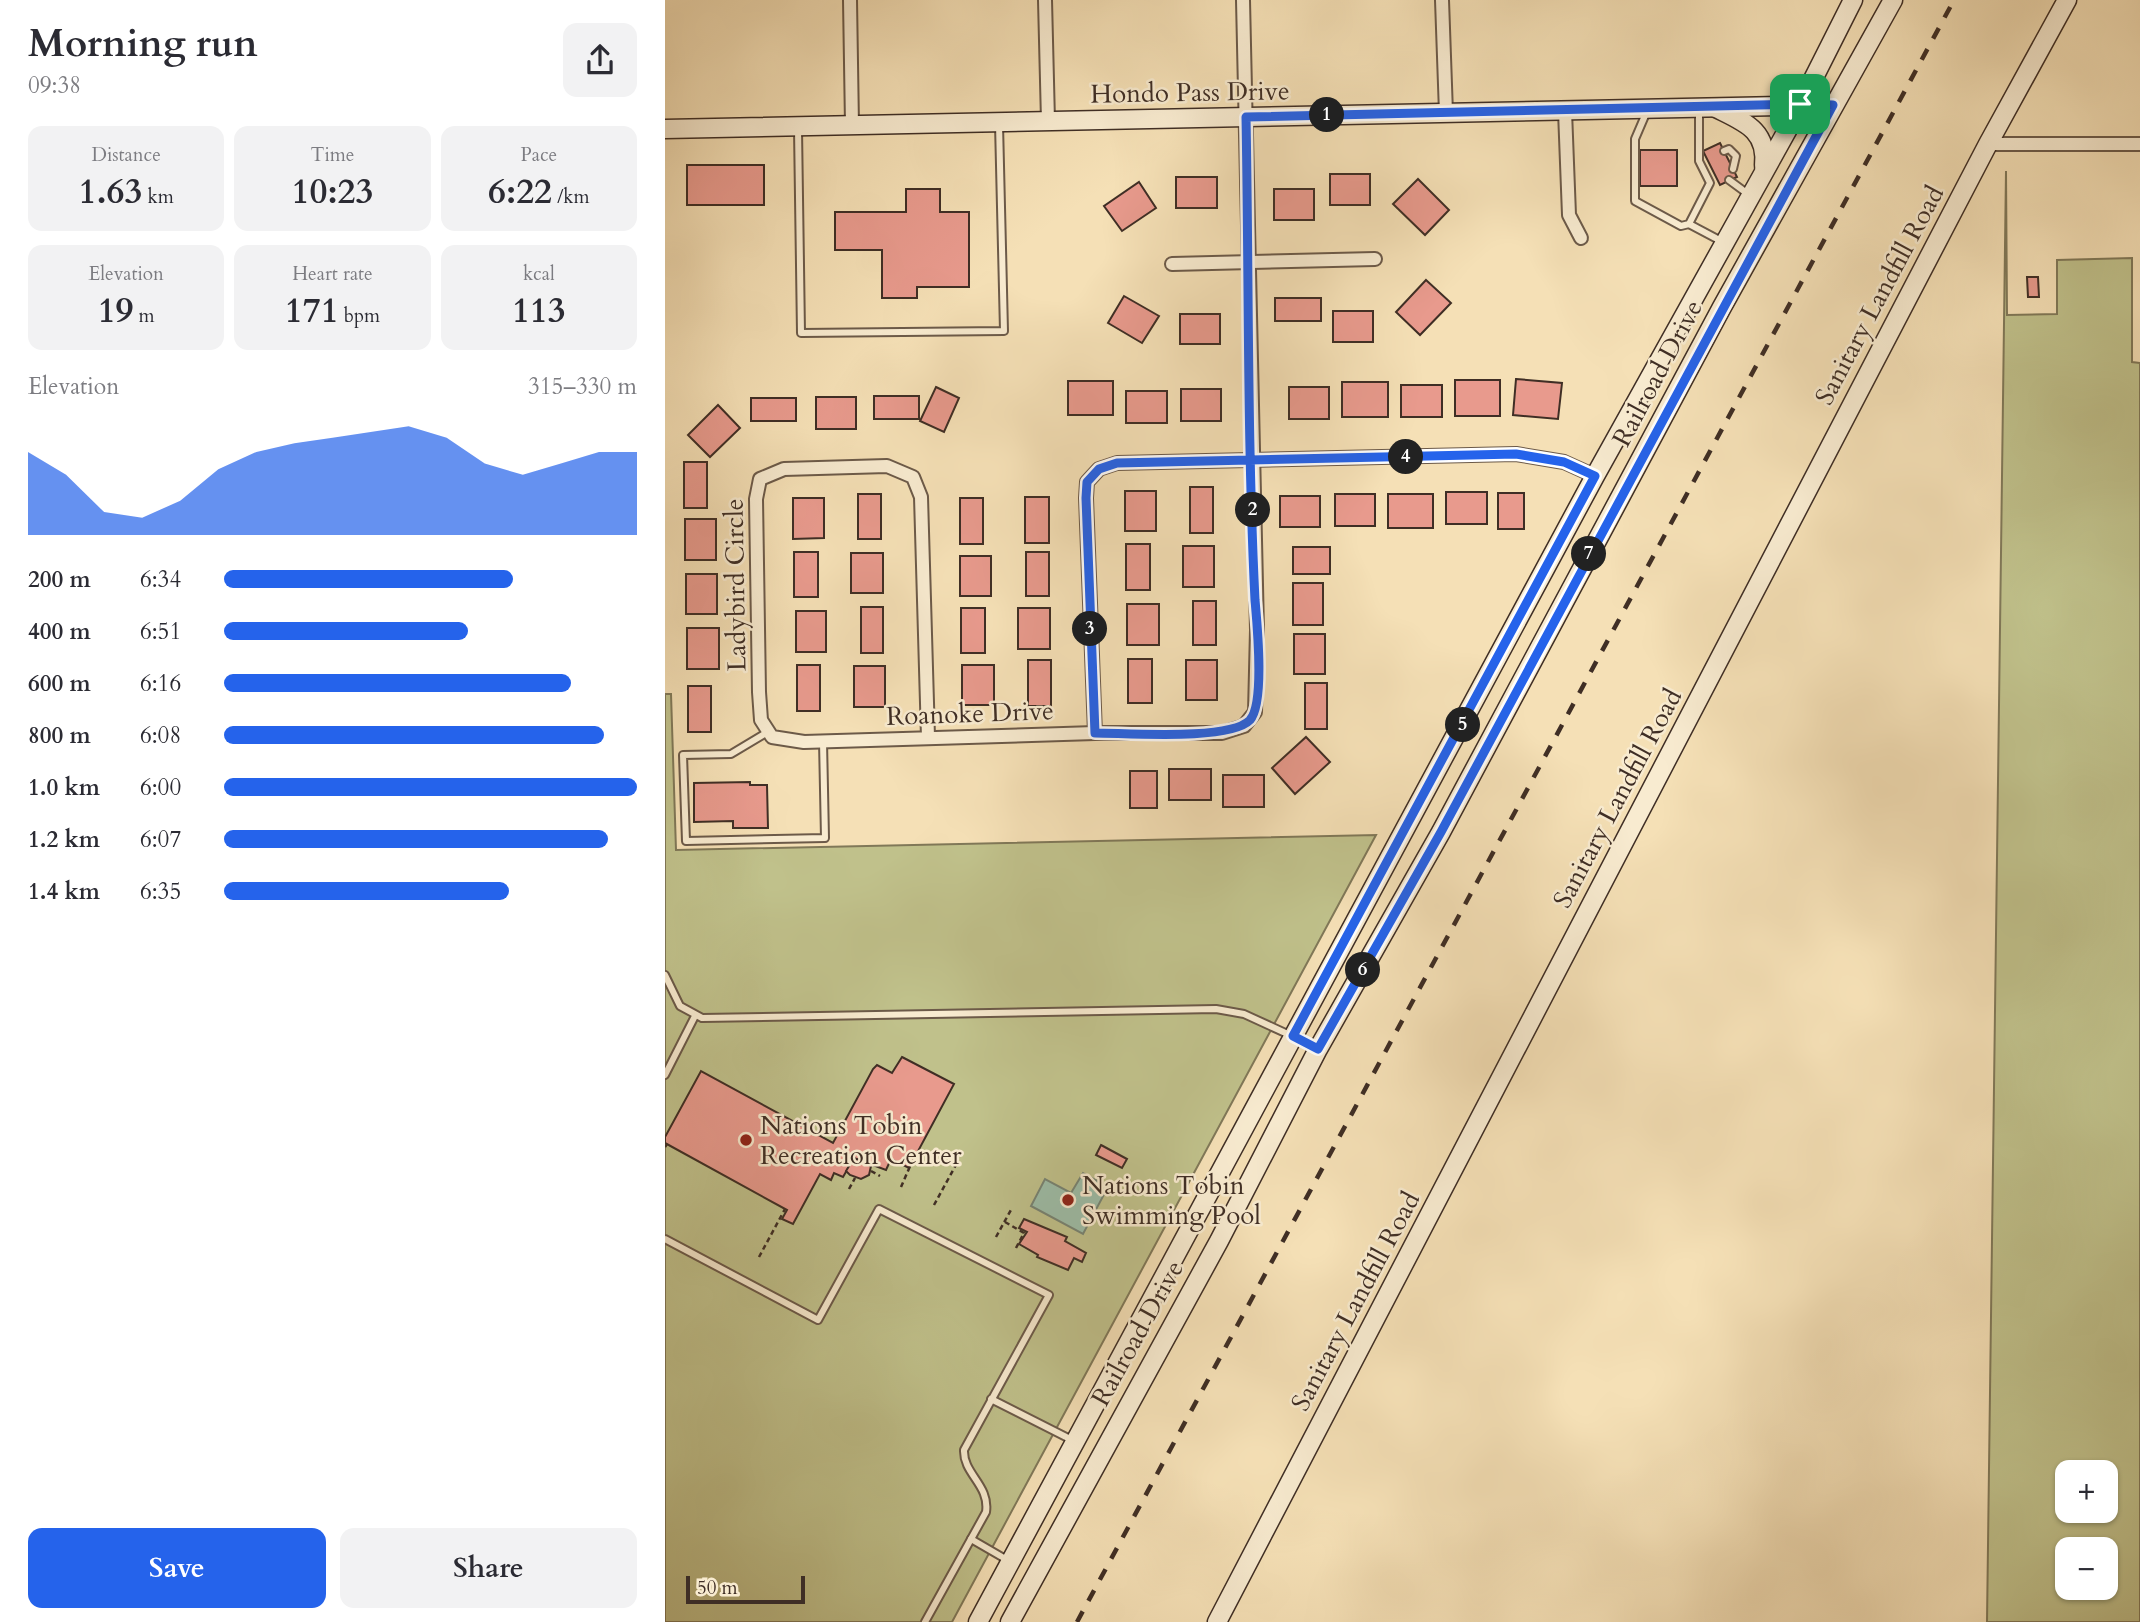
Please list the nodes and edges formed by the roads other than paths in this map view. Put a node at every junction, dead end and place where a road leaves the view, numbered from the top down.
1 (850, 0) edge
2 (1045, 0) edge
3 (1243, 0) edge
4 (1442, 0) edge
5 (1853, 0) edge
6 (1893, 0) edge
7 (2067, 0) edge
8 (1800, 104) junction
9 (1833, 105) junction
10 (1706, 107) junction
11 (1647, 108) junction
12 (1565, 111) junction
13 (1445, 113) junction
14 (1246, 117) junction
15 (1048, 121) junction
16 (999, 122) junction
17 (852, 125) junction
18 (799, 126) junction
19 (665, 129) edge
20 (1988, 144) junction
21 (2140, 144) edge
22 (1724, 150) dead end
23 (1736, 156) junction
24 (1729, 160) dead end
25 (1733, 169) dead end
26 (1763, 171) junction
27 (1729, 180) dead end
28 (1750, 195) junction
29 (1689, 224) junction
30 (1581, 238) dead end
31 (1723, 242) junction
32 (1375, 259) dead end
33 (1249, 262) junction
34 (1172, 264) dead end
35 (1253, 461) junction
36 (1595, 476) junction
37 (766, 733) junction
38 (1095, 733) junction
39 (927, 737) junction
40 (823, 741) junction
41 (665, 975) edge
42 (695, 1016) junction
43 (1293, 1036) junction
44 (1318, 1049) junction
45 (665, 1075) edge
46 (665, 1239) edge
47 (991, 1399) junction
48 (1075, 1441) junction
49 (1100, 1453) junction
50 (971, 1539) junction
51 (1010, 1561) junction
52 (925, 1622) edge
53 (978, 1622) edge
54 (1010, 1622) edge
55 (1217, 1622) edge

1 - 17 street
2 - 15 street
3 - 14 street, Roanoke Drive
4 - 13 street
5 - 8 main road, Railroad Drive
6 - 9 main road, Railroad Drive
7 - 20 main road, Sanitary Landfill Road
8 - 9 main road, Hondo Pass Drive
8 - 10 main road, Hondo Pass Drive
8 - 26 main road, Railroad Drive
9 - 44 main road, Railroad Drive
10 - 11 main road, Hondo Pass Drive
10 - 26 main road
10 - 29 lane
11 - 12 main road, Hondo Pass Drive
11 - 29 lane
12 - 13 main road, Hondo Pass Drive
12 - 30 street
13 - 14 main road, Hondo Pass Drive
14 - 15 main road, Hondo Pass Drive
14 - 33 street, Roanoke Drive
15 - 16 main road, Hondo Pass Drive
16 - 17 main road, Hondo Pass Drive
16 - 18 lane
17 - 18 main road, Hondo Pass Drive
18 - 19 main road, Hondo Pass Drive
20 - 21 street
20 - 55 main road, Sanitary Landfill Road
22 - 23 lane
23 - 24 lane
23 - 25 lane
26 - 28 main road, Railroad Drive
27 - 28 lane
28 - 31 main road, Railroad Drive
29 - 31 lane
31 - 36 main road, Railroad Drive
32 - 33 street
33 - 34 street
33 - 35 street, Roanoke Drive
35 - 36 street
35 - 38 street, Roanoke Drive
35 - 38 street
36 - 43 main road, Railroad Drive
37 - 39 street, Ladybird Circle
37 - 40 street, Roanoke Drive
37 - 40 lane
38 - 39 street, Roanoke Drive
39 - 40 street, Roanoke Drive
41 - 42 lane
42 - 43 lane
42 - 45 lane
43 - 44 main road
43 - 48 main road, Railroad Drive
44 - 49 main road, Railroad Drive
46 - 47 lane
47 - 48 lane
47 - 50 lane
48 - 49 main road
48 - 51 main road, Railroad Drive
49 - 54 main road, Railroad Drive
50 - 51 lane
50 - 52 lane
51 - 53 main road, Railroad Drive

